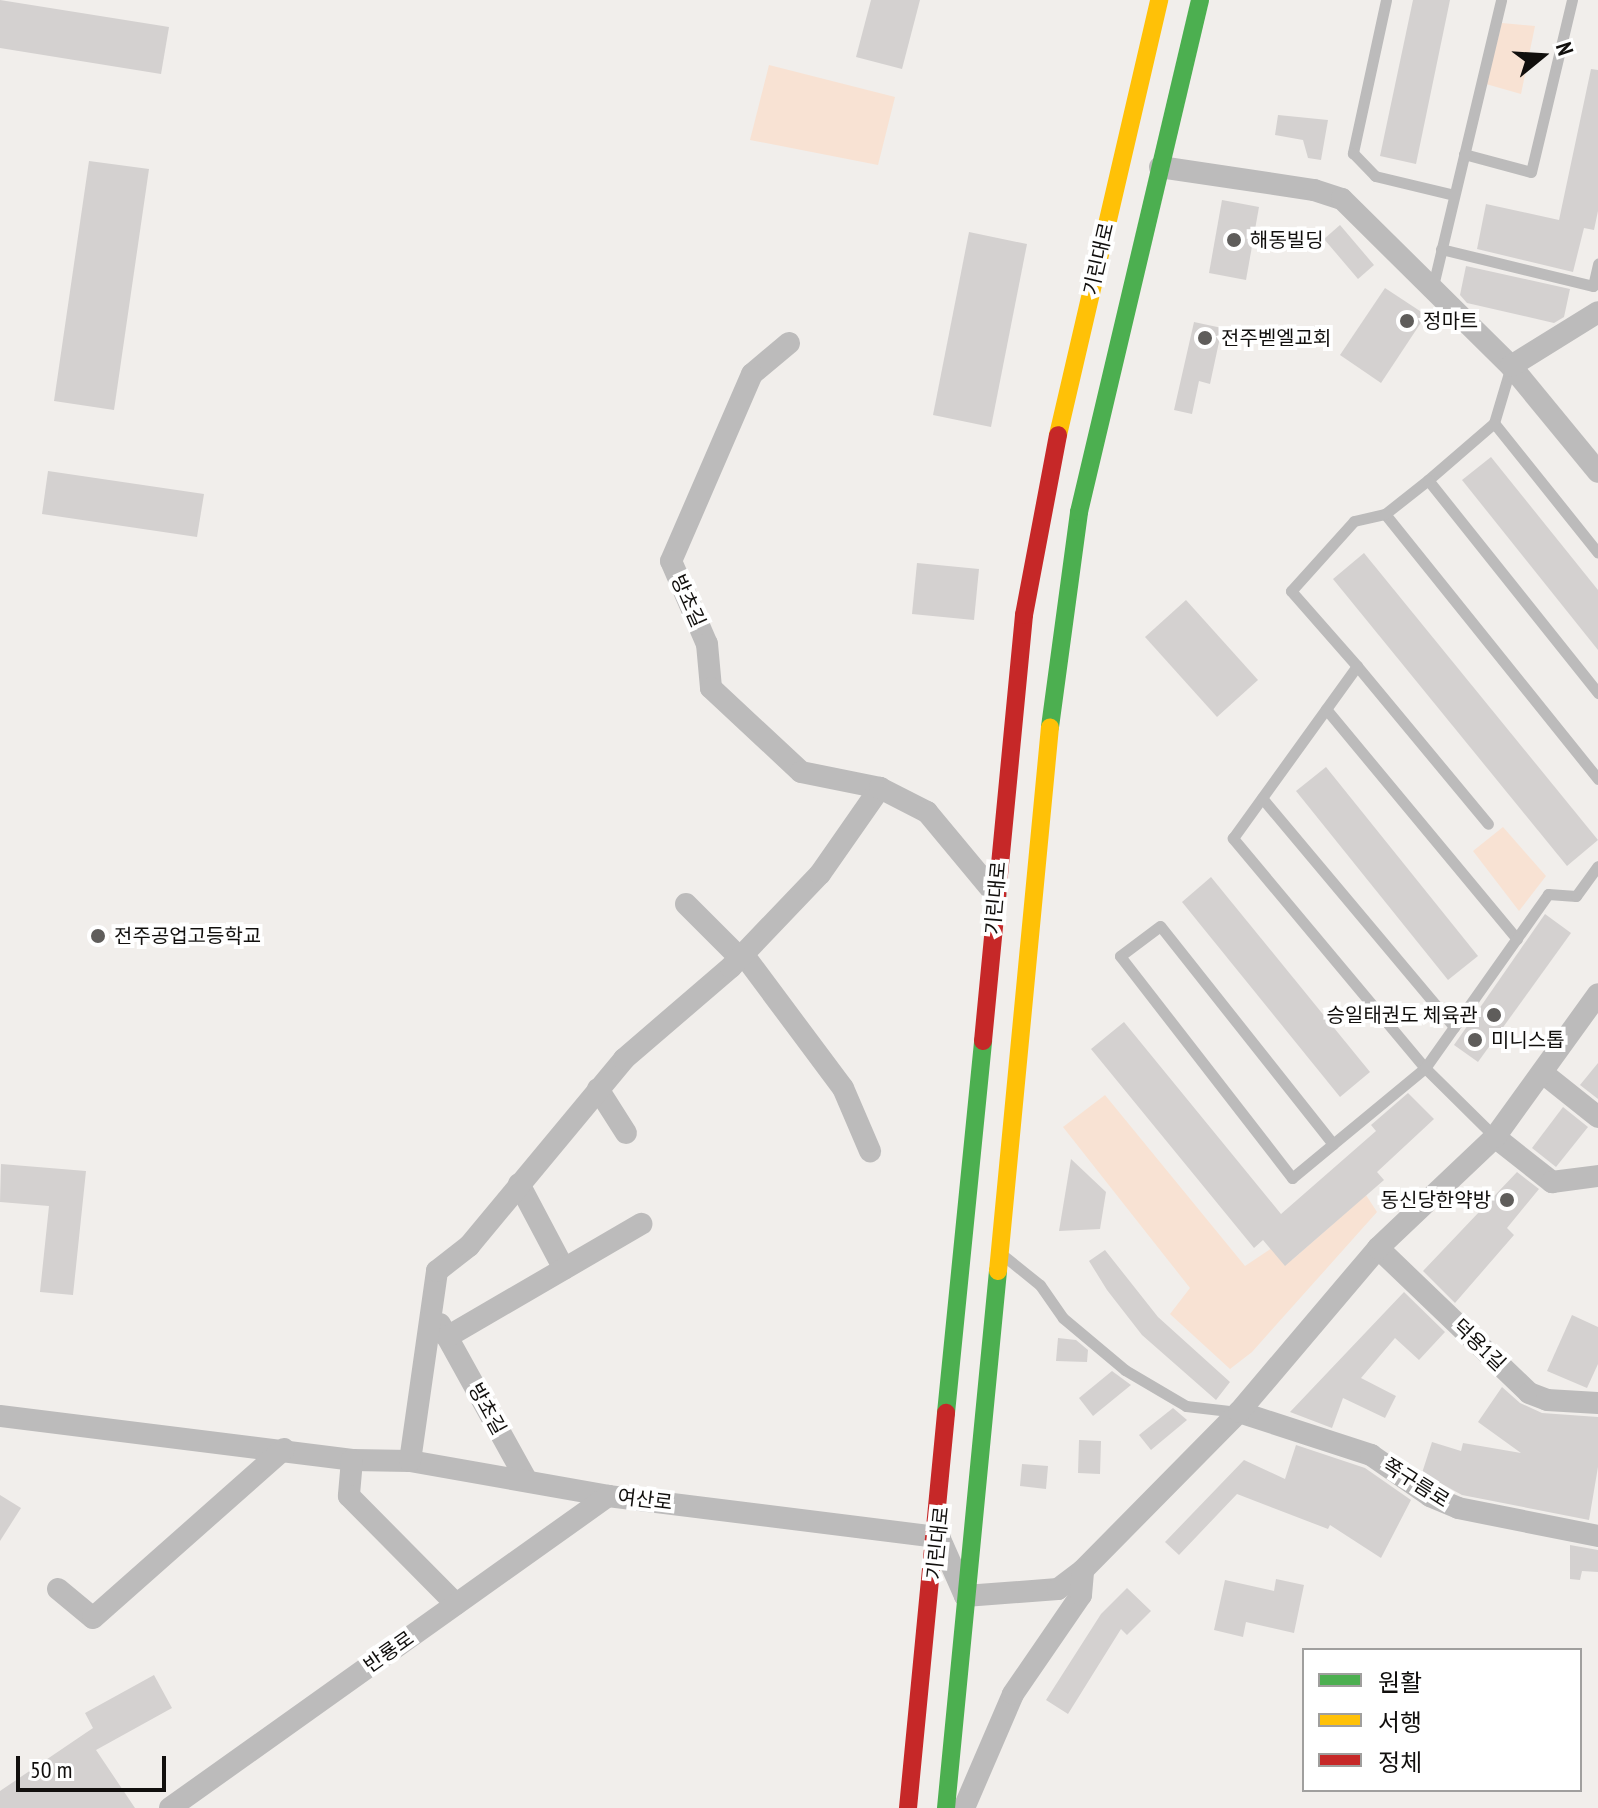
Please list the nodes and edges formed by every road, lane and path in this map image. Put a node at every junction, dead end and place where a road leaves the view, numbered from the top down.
1 (1159, 0) edge
2 (1200, 0) edge
3 (1386, 0) edge
4 (1501, 0) edge
5 (1572, 0) edge
6 (1464, 154) junction
7 (1160, 167) junction
8 (1454, 195) junction
9 (1441, 249) junction
10 (1598, 264) edge
11 (1432, 290) junction
12 (1598, 312) edge
13 (789, 343) dead end
14 (1511, 366) junction
15 (1494, 423) junction
16 (1598, 472) edge
17 (1428, 480) junction
18 (1385, 514) junction
19 (1598, 553) edge
20 (1357, 666) junction
21 (1598, 693) edge
22 (1326, 709) junction
23 (1598, 779) edge
24 (880, 788) junction
25 (1262, 798) junction
26 (1488, 824) dead end
27 (1598, 866) edge
28 (996, 895) junction
29 (686, 904) dead end
30 (1517, 939) junction
31 (741, 956) junction
32 (1598, 994) edge
33 (1454, 1027) junction
34 (1425, 1068) junction
35 (1544, 1074) junction
36 (598, 1089) junction
37 (1598, 1117) edge
38 (626, 1133) dead end
39 (1495, 1137) junction
40 (1333, 1144) junction
41 (870, 1151) dead end
42 (1598, 1176) edge
43 (519, 1184) junction
44 (641, 1224) dead end
45 (1378, 1248) junction
46 (1002, 1254) junction
47 (564, 1269) junction
48 (432, 1309) junction
49 (447, 1337) junction
50 (1598, 1385) edge
51 (1563, 1398) junction
52 (1598, 1403) edge
53 (1239, 1412) junction
54 (0, 1416) edge
55 (284, 1449) junction
56 (352, 1460) junction
57 (410, 1461) junction
58 (527, 1481) junction
59 (608, 1496) junction
60 (1598, 1536) edge
61 (939, 1537) junction
62 (1083, 1570) junction
63 (58, 1589) dead end
64 (965, 1596) junction
65 (456, 1604) junction
66 (170, 1808) edge
67 (908, 1808) edge
68 (946, 1808) edge
69 (964, 1808) edge

1 - 28 street, 기린대로
2 - 7 street, 기린대로
3 - 8 lane
4 - 6 lane
5 - 6 lane
6 - 8 lane
7 - 11 street
7 - 46 street, 기린대로
8 - 9 lane
9 - 10 lane
9 - 11 lane
11 - 14 street
12 - 14 street
13 - 24 street, 방초길
14 - 15 lane
14 - 16 street
15 - 17 lane
15 - 19 lane
17 - 18 lane
17 - 21 lane
18 - 20 lane
18 - 23 lane
20 - 22 lane
20 - 26 lane
22 - 25 lane
22 - 30 lane
24 - 28 street, 방초길
24 - 31 street
25 - 33 lane
25 - 34 lane
27 - 30 lane
28 - 61 street, 기린대로
29 - 31 street
30 - 33 lane
31 - 36 street
31 - 41 street
32 - 35 street
33 - 34 lane
34 - 39 lane
34 - 40 lane
35 - 37 street
35 - 39 street
36 - 38 street
36 - 43 street
39 - 42 street
39 - 45 street
40 - 40 lane
43 - 47 street
43 - 48 street
44 - 47 street
45 - 51 street, 덕용1길
45 - 53 street
46 - 53 lane, 쪽구름로
46 - 64 street, 기린대로
47 - 49 street
48 - 49 street, 방초길
48 - 57 street
49 - 58 street, 방초길
50 - 51 street
51 - 52 street, 덕용1길
53 - 60 street, 쪽구름로
53 - 62 street
54 - 55 street, 여산로
55 - 56 street, 여산로
55 - 63 street
56 - 57 street, 여산로
56 - 65 street
57 - 58 street, 여산로
58 - 59 street, 여산로
59 - 61 street, 여산로
59 - 65 street, 반룡로
61 - 64 street
61 - 67 street, 기린대로
62 - 64 street
62 - 69 street
64 - 68 street, 기린대로
65 - 66 street, 반룡로

